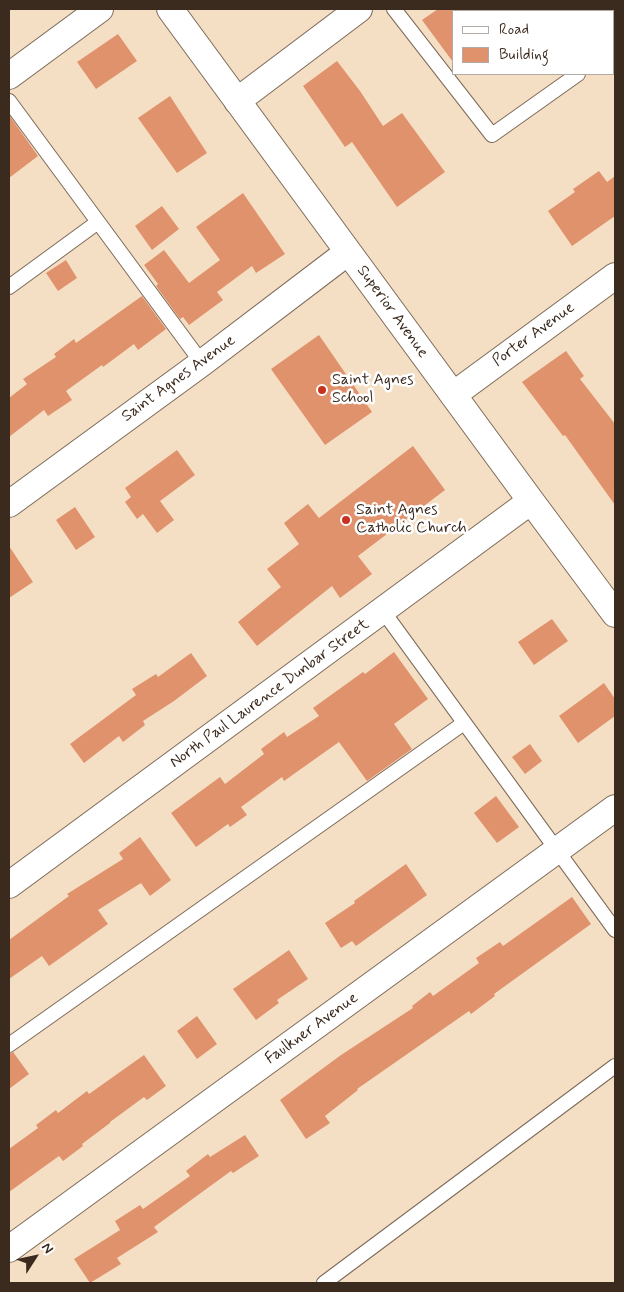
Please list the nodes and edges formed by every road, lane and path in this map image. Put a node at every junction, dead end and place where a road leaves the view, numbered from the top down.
1 (100, 9) edge
2 (170, 9) edge
3 (360, 9) edge
4 (394, 9) edge
5 (577, 75) edge
6 (9, 76) edge
7 (9, 101) edge
8 (237, 101) junction
9 (98, 222) junction
10 (348, 252) junction
11 (613, 283) edge
12 (9, 288) edge
13 (202, 363) junction
14 (453, 395) junction
15 (531, 501) junction
16 (9, 504) edge
17 (383, 611) junction
18 (615, 614) edge
19 (464, 724) junction
20 (615, 808) edge
21 (556, 850) junction
22 (9, 885) edge
23 (615, 930) edge
24 (9, 1044) edge
25 (615, 1066) edge
26 (9, 1250) edge
27 (324, 1283) edge

1 - 6 street
2 - 8 street, Superior Avenue
3 - 8 street
4 - 5 lane
7 - 9 lane
8 - 10 street, Superior Avenue
9 - 12 lane
9 - 13 lane
10 - 13 street, Saint Agnes Avenue
10 - 14 street, Superior Avenue
11 - 14 street, Porter Avenue
13 - 16 street, Saint Agnes Avenue
14 - 15 street, Superior Avenue
15 - 17 street, North Paul Laurence Dunbar Street
15 - 18 street, Superior Avenue
17 - 19 lane
17 - 22 street, North Paul Laurence Dunbar Street
19 - 21 lane
19 - 24 lane
20 - 21 street, Faulkner Avenue
21 - 23 lane
21 - 26 street, Faulkner Avenue
25 - 27 lane

